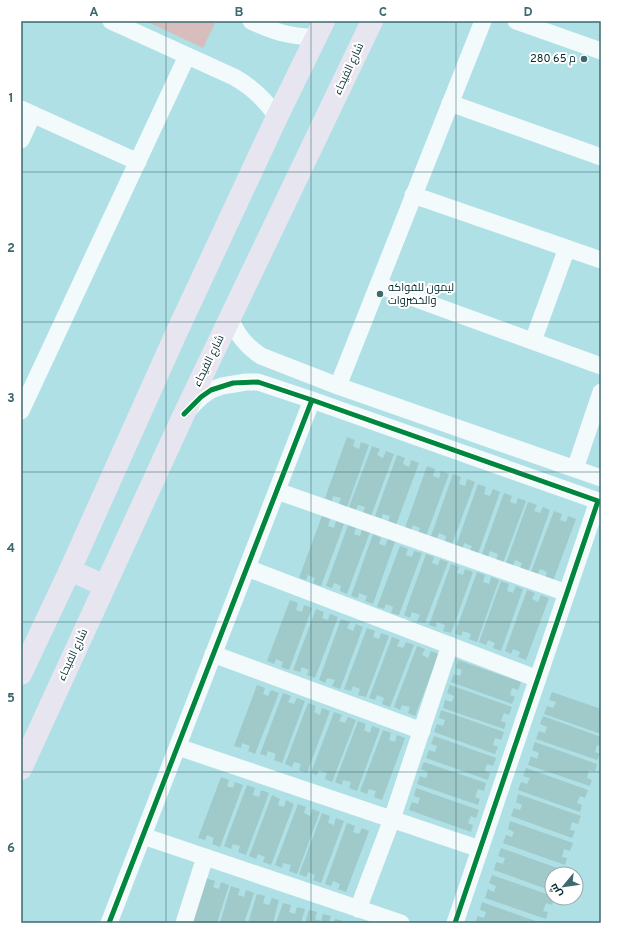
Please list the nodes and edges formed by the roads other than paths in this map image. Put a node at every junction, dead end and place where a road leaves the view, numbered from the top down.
1 (111, 21) edge
2 (251, 21) edge
3 (372, 21) edge
4 (483, 21) edge
5 (516, 21) edge
6 (320, 29) edge
7 (601, 51) edge
8 (187, 56) junction
9 (450, 103) junction
10 (27, 112) edge
11 (277, 117) junction
12 (21, 140) edge
13 (601, 156) edge
14 (138, 162) junction
15 (413, 195) junction
16 (567, 248) junction
17 (601, 260) edge
18 (378, 285) junction
19 (230, 318) junction
20 (533, 341) junction
21 (601, 366) edge
22 (338, 386) junction
23 (601, 392) edge
24 (312, 400) junction
25 (21, 411) edge
26 (184, 414) junction
27 (496, 441) junction
28 (489, 463) junction
29 (575, 469) junction
30 (601, 478) edge
31 (277, 491) junction
32 (599, 501) edge
33 (246, 568) junction
34 (70, 570) junction
35 (105, 586) junction
36 (567, 593) junction
37 (450, 645) junction
38 (213, 654) junction
39 (21, 674) edge
40 (538, 679) junction
41 (422, 731) junction
42 (178, 746) junction
43 (21, 769) edge
44 (392, 819) junction
45 (143, 836) junction
46 (480, 849) junction
47 (205, 857) junction
48 (358, 909) junction
49 (109, 923) edge
50 (184, 923) edge
51 (401, 923) edge
52 (455, 923) edge

1 - 8 street
2 - 6 street
3 - 19 highway, شارع الفيحاء
4 - 9 street
5 - 7 street
6 - 11 highway
8 - 11 street
8 - 14 street
9 - 13 street
9 - 15 street
10 - 12 street
10 - 14 street
11 - 34 highway
14 - 25 street
15 - 16 street
15 - 18 street
16 - 17 street
16 - 20 street
18 - 20 street
18 - 22 street
19 - 22 street
19 - 26 highway, شارع الفيحاء
20 - 21 street
22 - 27 street
23 - 29 street
24 - 26 street
24 - 28 street
24 - 31 street
26 - 35 highway, شارع الفيحاء
27 - 28 street
27 - 29 street
28 - 32 street
29 - 30 street
31 - 33 street
31 - 36 street
32 - 36 street
33 - 37 street
33 - 38 street
34 - 35 highway
34 - 39 highway
35 - 43 highway, شارع الفيحاء
36 - 40 street
37 - 40 street
37 - 41 street
38 - 41 street
38 - 42 street
40 - 46 street
41 - 44 street
42 - 44 street
42 - 45 street
44 - 46 street
44 - 48 street
45 - 47 street
45 - 49 street
46 - 52 street
47 - 48 street
47 - 50 street
48 - 51 street

